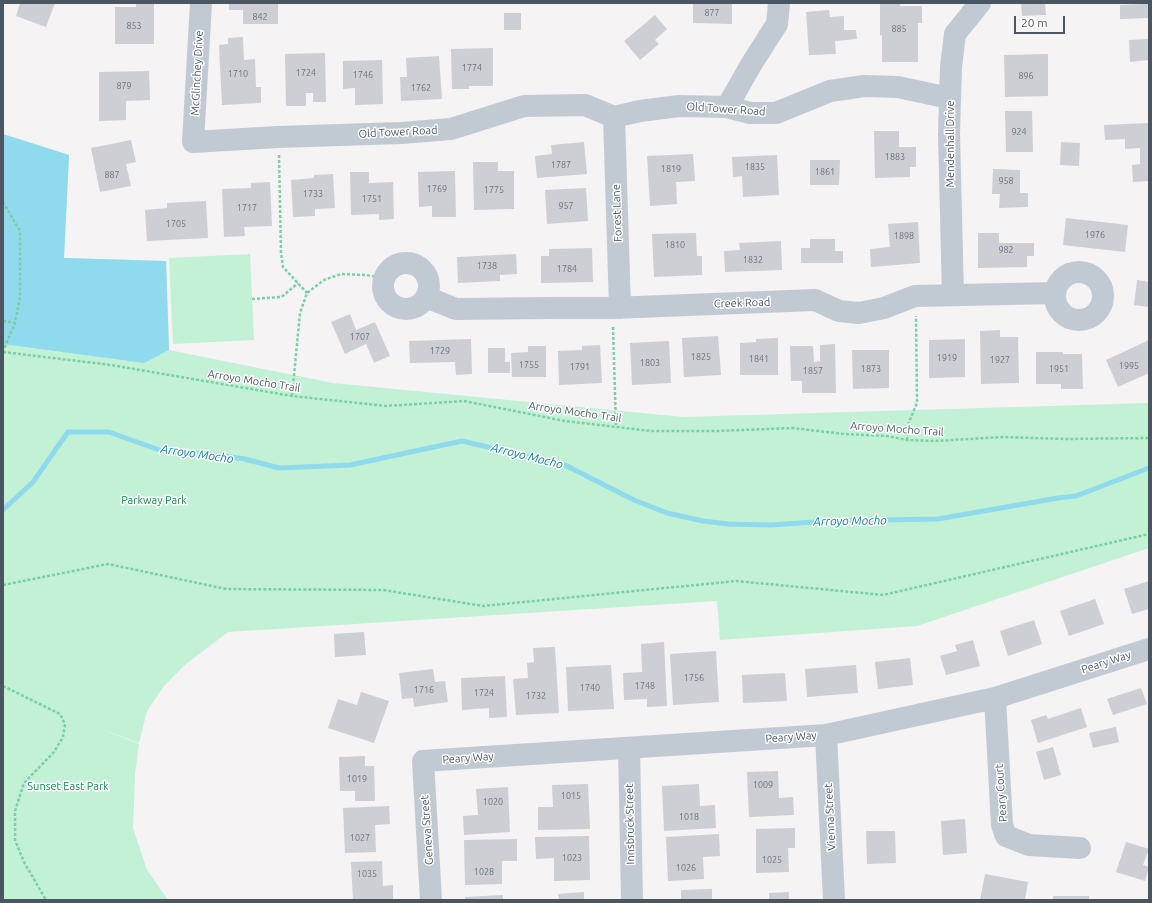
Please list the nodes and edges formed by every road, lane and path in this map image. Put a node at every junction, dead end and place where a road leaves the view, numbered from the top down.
1 (201, 3) edge
2 (779, 3) edge
3 (980, 3) edge
4 (949, 98) junction
5 (727, 107) junction
6 (614, 117) junction
7 (278, 137) junction
8 (193, 142) joint
9 (3, 202) edge
10 (385, 278) junction
11 (298, 283) junction
12 (1055, 293) dead end
13 (307, 294) junction
14 (953, 295) junction
15 (915, 296) junction
16 (426, 298) junction
17 (252, 299) dead end
18 (616, 308) junction
19 (3, 321) edge
20 (15, 323) junction
21 (3, 352) edge
22 (292, 396) junction
23 (616, 426) junction
24 (1149, 438) edge
25 (907, 440) junction
26 (1149, 534) edge
27 (3, 585) edge
28 (1149, 649) edge
29 (3, 686) edge
30 (995, 698) junction
31 (826, 735) junction
32 (629, 748) junction
33 (423, 761) joint
34 (1080, 848) dead end
35 (46, 900) edge
36 (431, 900) edge
37 (632, 900) edge
38 (834, 900) edge

1 - 8 street, McGlinchey Drive
2 - 5 street
3 - 4 street, Mendenhall Drive
4 - 5 street, Old Tower Road
4 - 14 street, Mendenhall Drive
5 - 6 street, Old Tower Road
6 - 7 street, Old Tower Road
6 - 18 street, Forest Lane
7 - 8 street, Old Tower Road
7 - 11 path
9 - 20 path
10 - 13 path
10 - 16 street
10 - 16 street
11 - 13 path
11 - 17 path
12 - 14 street, Creek Road
13 - 22 path
14 - 15 street, Creek Road
15 - 18 street, Creek Road
15 - 25 path
16 - 18 street, Creek Road
18 - 23 path
19 - 20 path
20 - 21 path
21 - 22 path, Arroyo Mocho Trail
22 - 23 path, Arroyo Mocho Trail
23 - 25 path, Arroyo Mocho Trail
24 - 25 path, Arroyo Mocho Trail
26 - 27 path
28 - 30 street, Peary Way
29 - 35 path
30 - 31 street, Peary Way
30 - 34 street, Peary Court
31 - 32 street, Peary Way
31 - 38 street, Vienna Street
32 - 33 street, Peary Way
32 - 37 street, Innsbruck Street
33 - 36 street, Geneva Street

